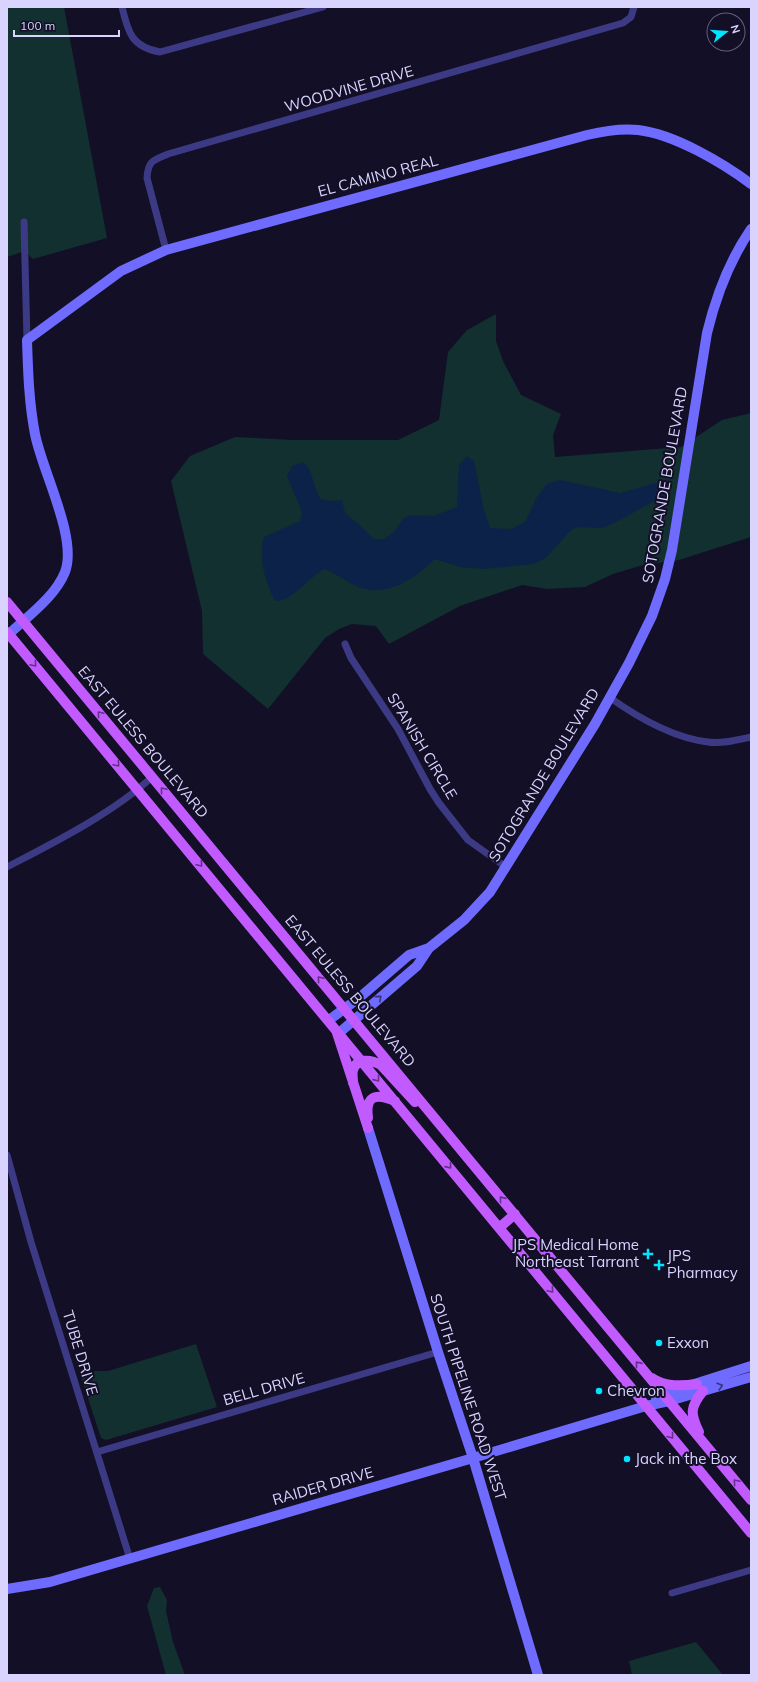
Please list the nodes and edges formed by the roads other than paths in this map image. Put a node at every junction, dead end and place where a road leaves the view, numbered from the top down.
1 (122, 7) edge
2 (323, 7) edge
3 (634, 7) edge
4 (751, 184) edge
5 (24, 222) dead end
6 (751, 229) edge
7 (166, 250) junction
8 (27, 340) junction
9 (7, 602) edge
10 (23, 621) junction
11 (8, 634) edge
12 (345, 644) dead end
13 (609, 697) junction
14 (751, 737) edge
15 (152, 777) junction
16 (138, 790) junction
17 (7, 867) edge
18 (506, 867) junction
19 (429, 948) junction
20 (345, 1009) junction
21 (354, 1020) junction
22 (334, 1027) junction
23 (362, 1061) junction
24 (353, 1083) junction
25 (395, 1101) junction
26 (436, 1119) junction
27 (368, 1128) junction
28 (7, 1155) edge
29 (515, 1214) junction
30 (499, 1228) junction
31 (438, 1352) junction
32 (749, 1366) edge
33 (648, 1376) junction
34 (750, 1377) edge
35 (700, 1387) junction
36 (666, 1398) junction
37 (646, 1406) junction
38 (708, 1448) junction
39 (98, 1452) junction
40 (474, 1458) junction
41 (751, 1500) edge
42 (751, 1533) edge
43 (130, 1559) junction
44 (751, 1570) edge
45 (7, 1589) edge
46 (672, 1593) dead end
47 (538, 1675) edge

1 - 2 street
3 - 7 street, WOODVINE DRIVE
4 - 7 street, EL CAMINO REAL
5 - 8 street
6 - 13 street, SOTOGRANDE BOULEVARD
7 - 8 street, EL CAMINO REAL
8 - 10 street
9 - 10 main road, EAST EULESS BOULEVARD
10 - 11 street
15 -> 10 main road, EAST EULESS BOULEVARD
11 -> 16 main road
12 - 18 street, SPANISH CIRCLE
13 - 14 street
13 - 18 street, SOTOGRANDE BOULEVARD
15 - 16 street
20 -> 15 main road, EAST EULESS BOULEVARD
16 - 17 street
16 -> 22 main road
18 - 19 street, SOTOGRANDE BOULEVARD
19 - 20 street, SOTOGRANDE BOULEVARD
21 -> 19 street, SOTOGRANDE BOULEVARD
20 - 21 main road, EAST EULESS BOULEVARD
20 - 22 street, SOTOGRANDE BOULEVARD
21 - 22 street, SOTOGRANDE BOULEVARD
21 - 26 main road, EAST EULESS BOULEVARD
22 - 23 main road
22 - 24 main road
23 - 24 main road
23 -> 25 main road
23 - 26 main road
24 - 27 main road
25 - 27 main road
25 -> 30 main road
29 -> 26 main road, EAST EULESS BOULEVARD
27 - 31 street, SOUTH PIPELINE ROAD WEST
28 - 39 street, TUBE DRIVE
29 - 30 main road
33 -> 29 main road, EAST EULESS BOULEVARD
30 -> 37 main road
31 - 39 street, BELL DRIVE
31 - 40 street, SOUTH PIPELINE ROAD WEST
32 - 34 street
32 - 35 street, RAIDER DRIVE
33 - 35 main road
33 - 36 main road, EAST EULESS BOULEVARD
35 -> 34 street, RAIDER DRIVE
35 - 36 street, RAIDER DRIVE
35 - 38 main road
36 - 37 street, RAIDER DRIVE
36 - 38 main road, EAST EULESS BOULEVARD
37 - 40 street, RAIDER DRIVE
37 -> 42 main road
41 -> 38 main road
39 - 43 street, TUBE DRIVE
40 - 43 street, RAIDER DRIVE
40 - 47 street, SOUTH PIPELINE ROAD WEST
43 - 45 street, RAIDER DRIVE
44 - 46 street

